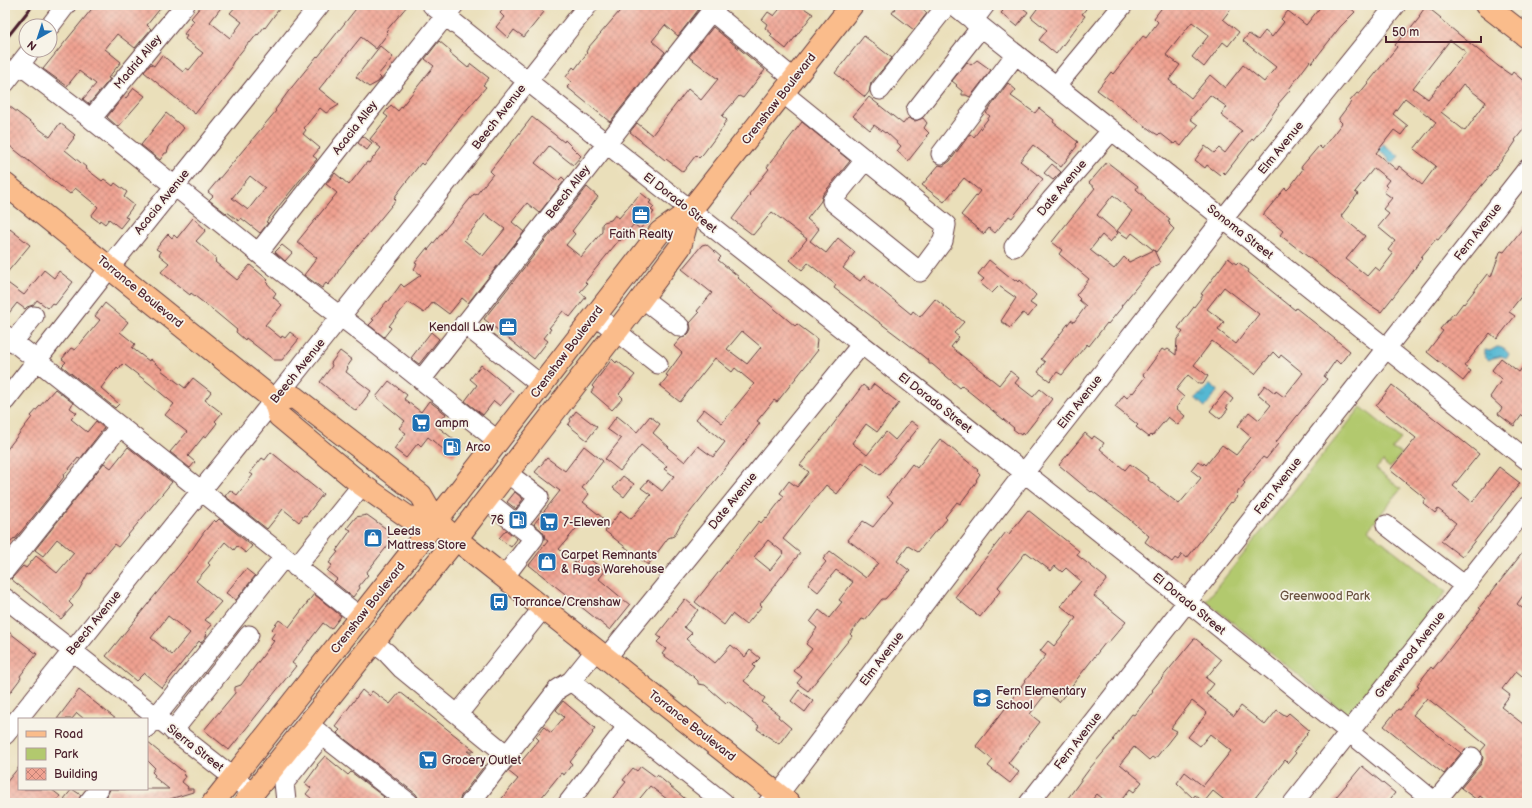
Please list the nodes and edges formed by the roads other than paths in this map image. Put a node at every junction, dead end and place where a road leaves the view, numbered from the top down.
1 (66, 5) edge
2 (185, 5) edge
3 (320, 5) edge
4 (588, 5) edge
5 (852, 5) edge
6 (947, 5) edge
7 (954, 5) edge
8 (985, 5) edge
9 (1123, 5) edge
10 (1396, 5) edge
11 (1486, 5) edge
12 (713, 8) edge
13 (444, 9) edge
14 (56, 18) edge
15 (977, 24) junction
16 (1527, 37) edge
17 (1016, 54) junction
18 (25, 58) edge
19 (20, 65) junction
20 (528, 81) junction
21 (5, 83) edge
22 (788, 86) junction
23 (1056, 86) junction
24 (880, 90) dead end
25 (916, 110) dead end
26 (91, 119) junction
27 (1112, 130) junction
28 (606, 144) junction
29 (941, 154) dead end
30 (866, 159) junction
31 (1527, 169) edge
32 (5, 184) edge
33 (175, 186) junction
34 (690, 211) junction
35 (1223, 219) junction
36 (1014, 247) dead end
37 (258, 253) junction
38 (110, 267) junction
39 (642, 298) junction
40 (595, 315) junction
41 (34, 316) dead end
42 (340, 317) junction
43 (464, 324) junction
44 (680, 327) dead end
45 (616, 332) junction
46 (9, 339) edge
47 (861, 345) junction
48 (1387, 348) junction
49 (37, 360) junction
50 (658, 364) dead end
51 (421, 380) junction
52 (541, 385) junction
53 (274, 400) junction
54 (5, 401) edge
55 (120, 426) junction
56 (498, 441) junction
57 (1527, 460) edge
58 (507, 473) junction
59 (1024, 473) junction
60 (362, 485) junction
61 (200, 491) junction
62 (486, 500) junction
63 (1527, 507) edge
64 (436, 521) junction
65 (517, 525) junction
66 (1386, 525) dead end
67 (456, 539) junction
68 (290, 562) junction
69 (5, 570) edge
70 (504, 577) junction
71 (1465, 586) junction
72 (5, 598) edge
73 (1188, 602) junction
74 (543, 608) junction
75 (360, 617) junction
76 (249, 635) dead end
77 (373, 642) junction
78 (72, 650) junction
79 (601, 654) junction
80 (571, 681) junction
81 (458, 714) junction
82 (18, 718) edge
83 (147, 718) edge
84 (18, 719) edge
85 (152, 723) edge
86 (627, 727) junction
87 (315, 730) junction
88 (173, 731) junction
89 (1350, 732) junction
90 (5, 735) edge
91 (507, 755) junction
92 (1472, 757) dead end
93 (233, 778) junction
94 (98, 790) edge
95 (249, 798) edge
96 (778, 800) edge
97 (286, 802) edge
98 (1435, 802) edge
99 (88, 803) edge
100 (213, 803) edge
101 (409, 803) edge
102 (470, 803) edge
103 (568, 803) edge
104 (724, 803) edge
105 (1029, 803) edge
106 (1293, 803) edge

1 - 14 street
2 - 26 street, Madrid Alley
3 - 33 street, Acacia Avenue
4 - 20 street, Beech Avenue
5 - 22 main road, Crenshaw Boulevard
6 - 24 street
7 - 15 street, Sonoma Street
8 - 15 street
9 - 23 street
10 - 35 street, Elm Avenue
11 - 16 main road
12 - 22 street
12 - 28 street, Beech Alley
13 - 20 street, El Dorado Street
13 - 37 street, Acacia Alley
15 - 17 street, Sonoma Street
15 - 25 street
17 - 23 street, Sonoma Street
17 - 29 street
18 - 19 street
19 - 21 street
19 - 26 street
20 - 28 street, El Dorado Street
20 - 42 street, Beech Avenue
22 - 30 street
22 - 34 main road, Crenshaw Boulevard
23 - 27 street, Sonoma Street
26 - 33 street
27 - 35 street, Sonoma Street
27 - 36 street, Date Avenue
28 - 34 street, El Dorado Street
28 - 43 street, Beech Alley
30 - 30 street
31 - 48 street, Fern Avenue
32 - 38 main road, Torrance Boulevard
33 - 37 street
33 - 38 street, Acacia Avenue
34 - 39 main road, Crenshaw Boulevard
34 - 40 main road, Crenshaw Boulevard
34 - 47 street, El Dorado Street
35 - 48 street, Sonoma Street
35 - 59 street, Elm Avenue
37 - 42 street
38 - 49 street, Acacia Avenue
38 - 53 main road, Torrance Boulevard
39 - 44 street
39 - 45 main road, Crenshaw Boulevard
40 - 45 street
40 - 52 main road, Crenshaw Boulevard
41 - 46 street
42 - 51 street
42 - 53 street, Beech Avenue
43 - 51 street, Beech Alley
43 - 52 street
45 - 50 street
45 - 58 main road, Crenshaw Boulevard
46 - 49 street
47 - 59 street, El Dorado Street
47 - 79 street, Date Avenue
48 - 57 street, Sonoma Street
48 - 73 street, Fern Avenue
49 - 54 street, Acacia Avenue
49 - 55 street
51 - 56 street
52 - 56 main road, Crenshaw Boulevard
53 - 60 main road, Torrance Boulevard
53 - 61 street, Beech Avenue
53 - 64 main road, Torrance Boulevard
55 - 61 street
55 - 69 street
56 - 64 main road, Crenshaw Boulevard
58 - 62 main road, Crenshaw Boulevard
58 - 65 street
59 - 73 street, El Dorado Street
59 - 96 street, Elm Avenue
60 - 64 main road, Torrance Boulevard
60 - 68 street
61 - 68 street
61 - 78 street, Beech Avenue
62 - 65 street
62 - 67 main road, Crenshaw Boulevard
63 - 71 street, Greenwood Avenue
64 - 67 main road, Torrance Boulevard
64 - 75 main road, Crenshaw Boulevard
65 - 70 street
66 - 71 street
67 - 70 main road, Torrance Boulevard
67 - 77 main road, Crenshaw Boulevard
68 - 75 street
68 - 85 street
70 - 74 main road, Torrance Boulevard
71 - 89 street, Greenwood Avenue
72 - 78 street, Sierra Street
73 - 89 street, El Dorado Street
73 - 105 street, Fern Avenue
74 - 79 main road, Torrance Boulevard
74 - 81 street
75 - 93 main road, Crenshaw Boulevard
76 - 88 street
77 - 81 street
77 - 87 main road, Crenshaw Boulevard
78 - 82 street, Beech Avenue
78 - 83 street, Sierra Street
79 - 80 street
79 - 96 main road, Torrance Boulevard
80 - 86 street
80 - 91 street
81 - 91 street
84 - 90 street, Beech Avenue
85 - 88 street, Sierra Street
86 - 103 street
86 - 104 street
87 - 95 main road, Crenshaw Boulevard
87 - 97 street
87 - 101 street
88 - 93 street, Sierra Street
89 - 98 street, El Dorado Street
89 - 106 street, Greenwood Avenue
91 - 102 street
92 - 98 street
93 - 95 street, Sierra Street
93 - 100 main road, Crenshaw Boulevard
94 - 99 street

